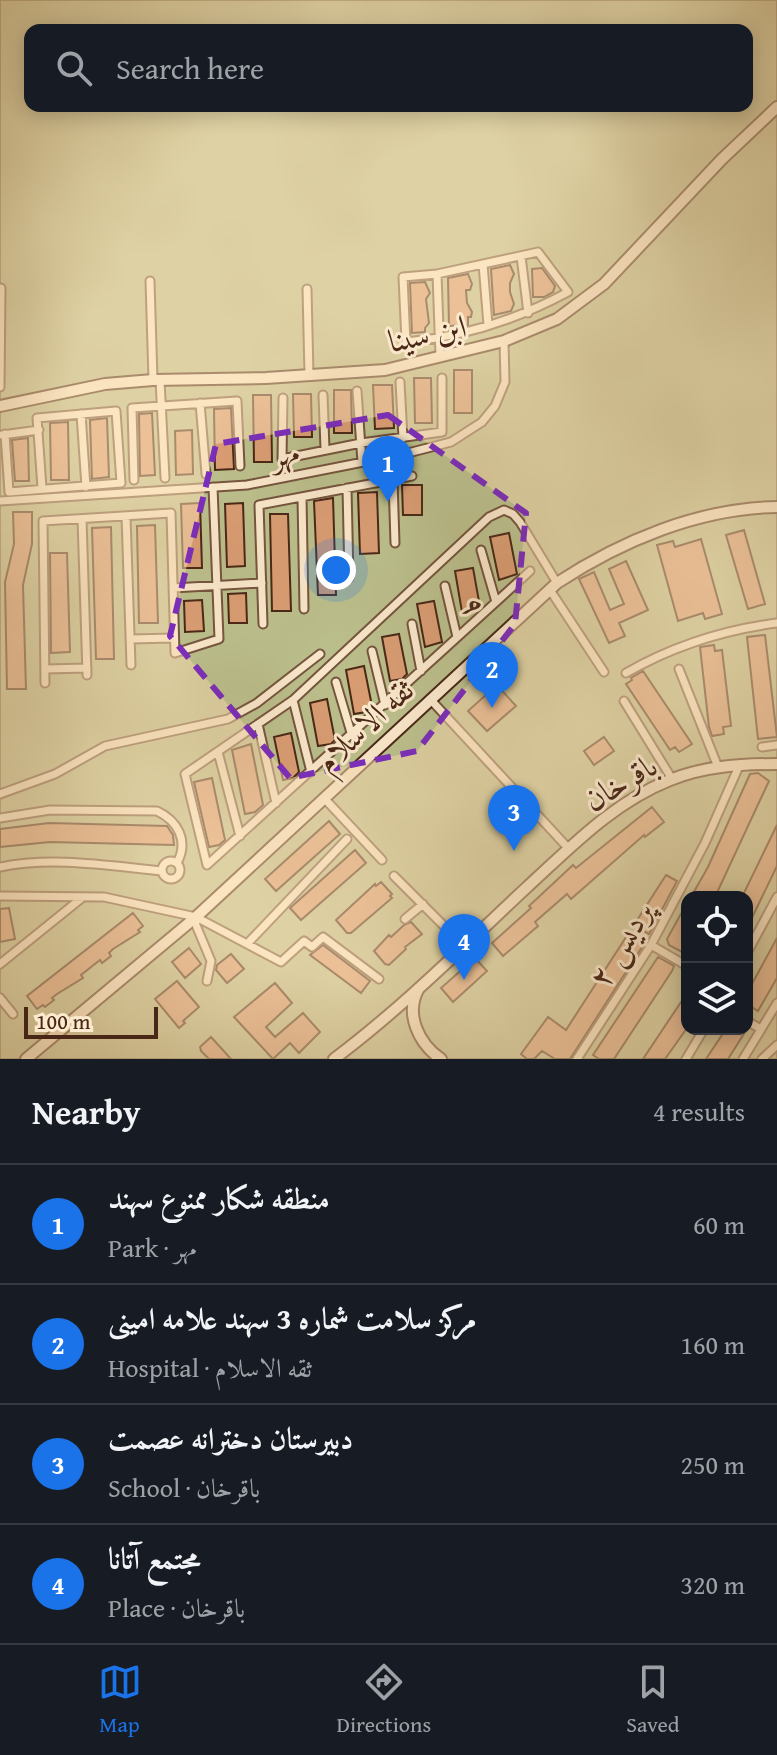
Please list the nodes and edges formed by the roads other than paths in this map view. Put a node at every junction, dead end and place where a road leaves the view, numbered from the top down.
1 (777, 107) edge
2 (521, 256) junction
3 (483, 264) junction
4 (437, 274) junction
5 (150, 281) dead end
6 (1, 288) edge
7 (307, 289) dead end
8 (528, 313) junction
9 (488, 325) junction
10 (439, 339) junction
11 (504, 341) junction
12 (440, 357) junction
13 (309, 375) junction
14 (442, 378) dead end
15 (156, 380) junction
16 (400, 382) dead end
17 (0, 387) edge
18 (357, 391) dead end
19 (323, 395) dead end
20 (283, 398) dead end
21 (200, 403) junction
22 (162, 405) junction
23 (0, 406) edge
24 (81, 414) junction
25 (39, 430) junction
26 (2, 435) edge
27 (403, 438) junction
28 (361, 443) junction
29 (325, 449) junction
30 (362, 462) junction
31 (240, 466) dead end
32 (206, 474) dead end
33 (412, 476) dead end
34 (165, 478) dead end
35 (134, 480) dead end
36 (393, 480) junction
37 (86, 487) junction
38 (213, 487) junction
39 (42, 488) junction
40 (347, 488) junction
41 (302, 497) junction
42 (0, 501) edge
43 (777, 507) edge
44 (126, 516) junction
45 (82, 519) junction
46 (395, 543) dead end
47 (481, 550) dead end
48 (530, 571) dead end
49 (349, 578) dead end
50 (262, 583) junction
51 (217, 585) junction
52 (445, 586) dead end
53 (553, 587) junction
54 (173, 588) junction
55 (496, 602) junction
56 (304, 609) dead end
57 (777, 623) edge
58 (263, 624) dead end
59 (412, 624) dead end
60 (457, 637) junction
61 (174, 638) junction
62 (130, 639) junction
63 (372, 651) dead end
64 (320, 654) dead end
65 (131, 665) dead end
66 (45, 669) junction
67 (679, 669) dead end
68 (421, 671) junction
69 (604, 672) dead end
70 (626, 673) dead end
71 (336, 682) dead end
72 (45, 683) dead end
73 (430, 699) junction
74 (293, 700) junction
75 (624, 701) dead end
76 (385, 705) junction
77 (258, 724) junction
78 (352, 736) junction
79 (777, 745) edge
80 (762, 747) dead end
81 (218, 752) junction
82 (740, 764) junction
83 (777, 764) edge
84 (718, 767) junction
85 (311, 772) junction
86 (672, 779) junction
87 (0, 794) edge
88 (324, 798) junction
89 (276, 803) junction
90 (0, 818) edge
91 (240, 836) junction
92 (347, 839) dead end
93 (569, 849) junction
94 (382, 860) dead end
95 (177, 863) junction
96 (0, 867) edge
97 (162, 871) junction
98 (394, 876) dead end
99 (0, 896) edge
100 (83, 897) junction
101 (777, 897) edge
102 (423, 904) junction
103 (195, 918) junction
104 (405, 919) dead end
105 (753, 942) edge
106 (247, 944) junction
107 (651, 945) junction
108 (464, 946) junction
109 (682, 963) edge
110 (0, 964) edge
111 (379, 979) dead end
112 (207, 981) dead end
113 (421, 984) junction
114 (0, 998) edge
115 (775, 1008) edge
116 (13, 1014) dead end
117 (753, 1024) edge
118 (759, 1028) junction
119 (700, 1035) edge
120 (777, 1045) edge
121 (26, 1059) edge
122 (334, 1059) edge
123 (441, 1059) edge
124 (577, 1059) edge
125 (686, 1059) edge
126 (743, 1059) edge
127 (762, 1059) edge

1 - 11 street, ابن سینا
2 - 3 street
2 - 8 street
2 - 8 street
3 - 4 street
3 - 9 street
4 - 10 street
4 - 10 street
5 - 15 street
6 - 17 street
7 - 13 street
8 - 9 street
9 - 10 street
10 - 12 street
11 - 12 street, ابن سینا
11 - 30 street, مهر
12 - 13 street, ابن سینا
13 - 15 street, ابن سینا
14 - 27 street
15 - 22 street
15 - 23 street, ابن سینا
16 - 27 street
18 - 28 street
19 - 29 street
20 - 29 street
21 - 22 street
21 - 31 street
21 - 32 street
22 - 34 street
22 - 35 street
24 - 25 street
24 - 37 street
24 - 37 street
25 - 26 street
25 - 39 street
26 - 39 street
27 - 28 street
28 - 29 street
28 - 30 street
30 - 38 street, مهر
33 - 36 street
36 - 40 street
36 - 46 street
37 - 39 street
38 - 42 street, مهر
38 - 51 street
40 - 41 street
40 - 49 street
41 - 50 street
41 - 56 street
43 - 53 street, ثقه الاسلام
44 - 45 street
44 - 54 street
44 - 62 street
45 - 66 street
45 - 66 street
47 - 55 street
48 - 55 street
50 - 51 street
50 - 58 street
51 - 54 street
51 - 61 street
52 - 60 street, ۹
53 - 69 street
53 - 73 street, ثقه الاسلام
53 - 74 street
54 - 61 street
55 - 60 street
57 - 70 street
59 - 68 street
60 - 68 street
61 - 62 street
62 - 65 street
63 - 76 street
64 - 87 street
66 - 72 street
67 - 84 street
68 - 76 street
71 - 78 street
73 - 88 street, ثقه الاسلام
73 - 93 street
74 - 77 street
74 - 85 street
75 - 86 street
76 - 78 street
77 - 81 street
77 - 89 street
78 - 85 street
79 - 80 street
81 - 91 street
81 - 91 street
82 - 83 street, باقرخان
82 - 84 street, باقرخان
82 - 107 street, پردیس ۲
84 - 86 street, باقرخان
85 - 89 street
86 - 93 street, باقرخان
88 - 94 street
88 - 103 street, ثقه الاسلام
89 - 91 street
90 - 95 street
92 - 106 street
93 - 108 street, باقرخان
95 - 97 street
95 - 97 street
96 - 97 street
98 - 102 street
99 - 100 street
100 - 103 street
100 - 110 street
101 - 105 street
102 - 104 street
102 - 108 street
103 - 106 street
103 - 112 street
103 - 121 street, ثقه الاسلام
106 - 111 street
107 - 109 street
107 - 124 street, پردیس ۲
108 - 113 street, باقرخان
113 - 122 street, باقرخان
113 - 123 street
114 - 116 street
115 - 118 street
117 - 118 street
118 - 126 street
119 - 125 street
120 - 127 street

